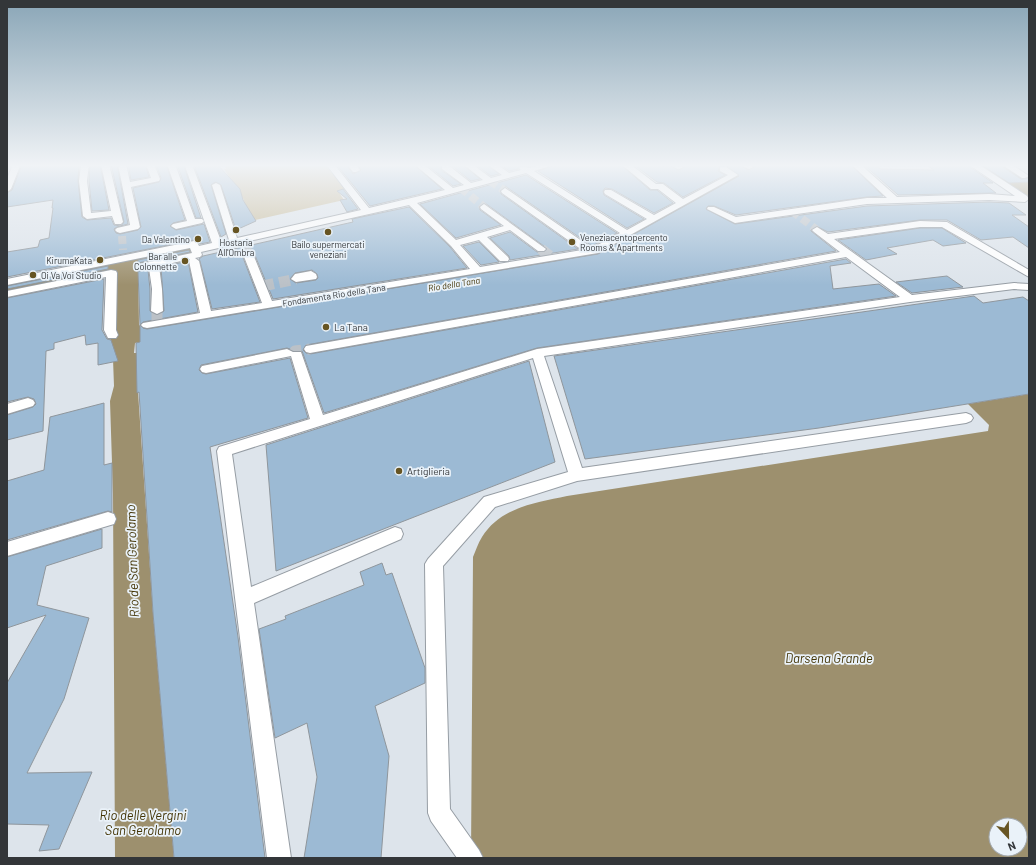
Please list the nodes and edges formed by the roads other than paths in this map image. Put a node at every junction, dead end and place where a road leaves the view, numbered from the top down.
1 (85, 204) edge
2 (113, 204) edge
3 (131, 204) edge
4 (185, 204) edge
5 (204, 204) edge
6 (224, 204) edge
7 (360, 204) edge
8 (400, 204) edge
9 (413, 204) edge
10 (524, 204) edge
11 (580, 204) edge
12 (629, 204) edge
13 (679, 204) edge
14 (844, 204) edge
15 (484, 207) tunnel mouth
16 (711, 209) dead end
17 (366, 212) junction
18 (115, 213) junction
19 (653, 218) junction
20 (208, 219) junction
21 (192, 222) junction
22 (176, 226) dead end
23 (511, 227) junction
24 (817, 230) tunnel mouth
25 (628, 234) junction
26 (481, 236) junction
27 (827, 238) junction
28 (454, 244) junction
29 (217, 245) junction
30 (242, 245) junction
31 (541, 249) tunnel mouth
32 (122, 250) dead end
33 (591, 252) junction
34 (848, 254) junction
35 (194, 256) junction
36 (132, 257) junction
37 (508, 263) junction
38 (154, 264) junction
39 (140, 267) dead end
40 (478, 271) junction
41 (1029, 274) edge
42 (7, 282) edge
43 (1029, 287) edge
44 (7, 294) edge
45 (910, 300) junction
46 (268, 306) junction
47 (206, 315) junction
48 (112, 335) dead end
49 (310, 349) tunnel mouth
50 (537, 353) junction
51 (206, 369) dead end
52 (28, 402) dead end
53 (7, 409) edge
54 (966, 418) dead end
55 (318, 422) junction
56 (577, 475) junction
57 (108, 519) dead end
58 (395, 534) dead end
59 (7, 549) edge
60 (244, 598) junction
61 (279, 858) edge
62 (470, 858) edge

1 - 18 street
2 - 18 street
3 - 18 street
4 - 21 street
5 - 20 street
6 - 30 street
7 - 17 street
8 - 17 street
9 - 28 street
10 - 33 street
11 - 25 street
12 - 19 street
13 - 19 street, Fondamenta Rio della Tana
14 - 16 street
15 - 23 street
17 - 30 street
19 - 25 street, Fondamenta Rio della Tana
20 - 21 street
20 - 29 street
21 - 22 street
23 - 26 street
23 - 31 street
24 - 27 street
25 - 33 street, Fondamenta Rio della Tana
26 - 28 street
26 - 37 street
27 - 34 street
27 - 41 street
28 - 40 street
29 - 30 street
29 - 35 street
30 - 46 street
32 - 36 street
33 - 37 street, Fondamenta Rio della Tana
34 - 45 street
34 - 49 street
35 - 36 street
35 - 38 street
35 - 47 street
36 - 42 street
37 - 40 street, Fondamenta Rio della Tana
38 - 39 street
38 - 47 street, Fondamenta Rio della Tana
40 - 46 street, Fondamenta Rio della Tana
43 - 45 street
44 - 48 street
45 - 50 street
46 - 47 street, Fondamenta Rio della Tana
50 - 55 street
50 - 56 street
51 - 55 street
52 - 53 street
54 - 56 street
55 - 60 street
56 - 62 street
57 - 59 street
58 - 60 street
60 - 61 street

